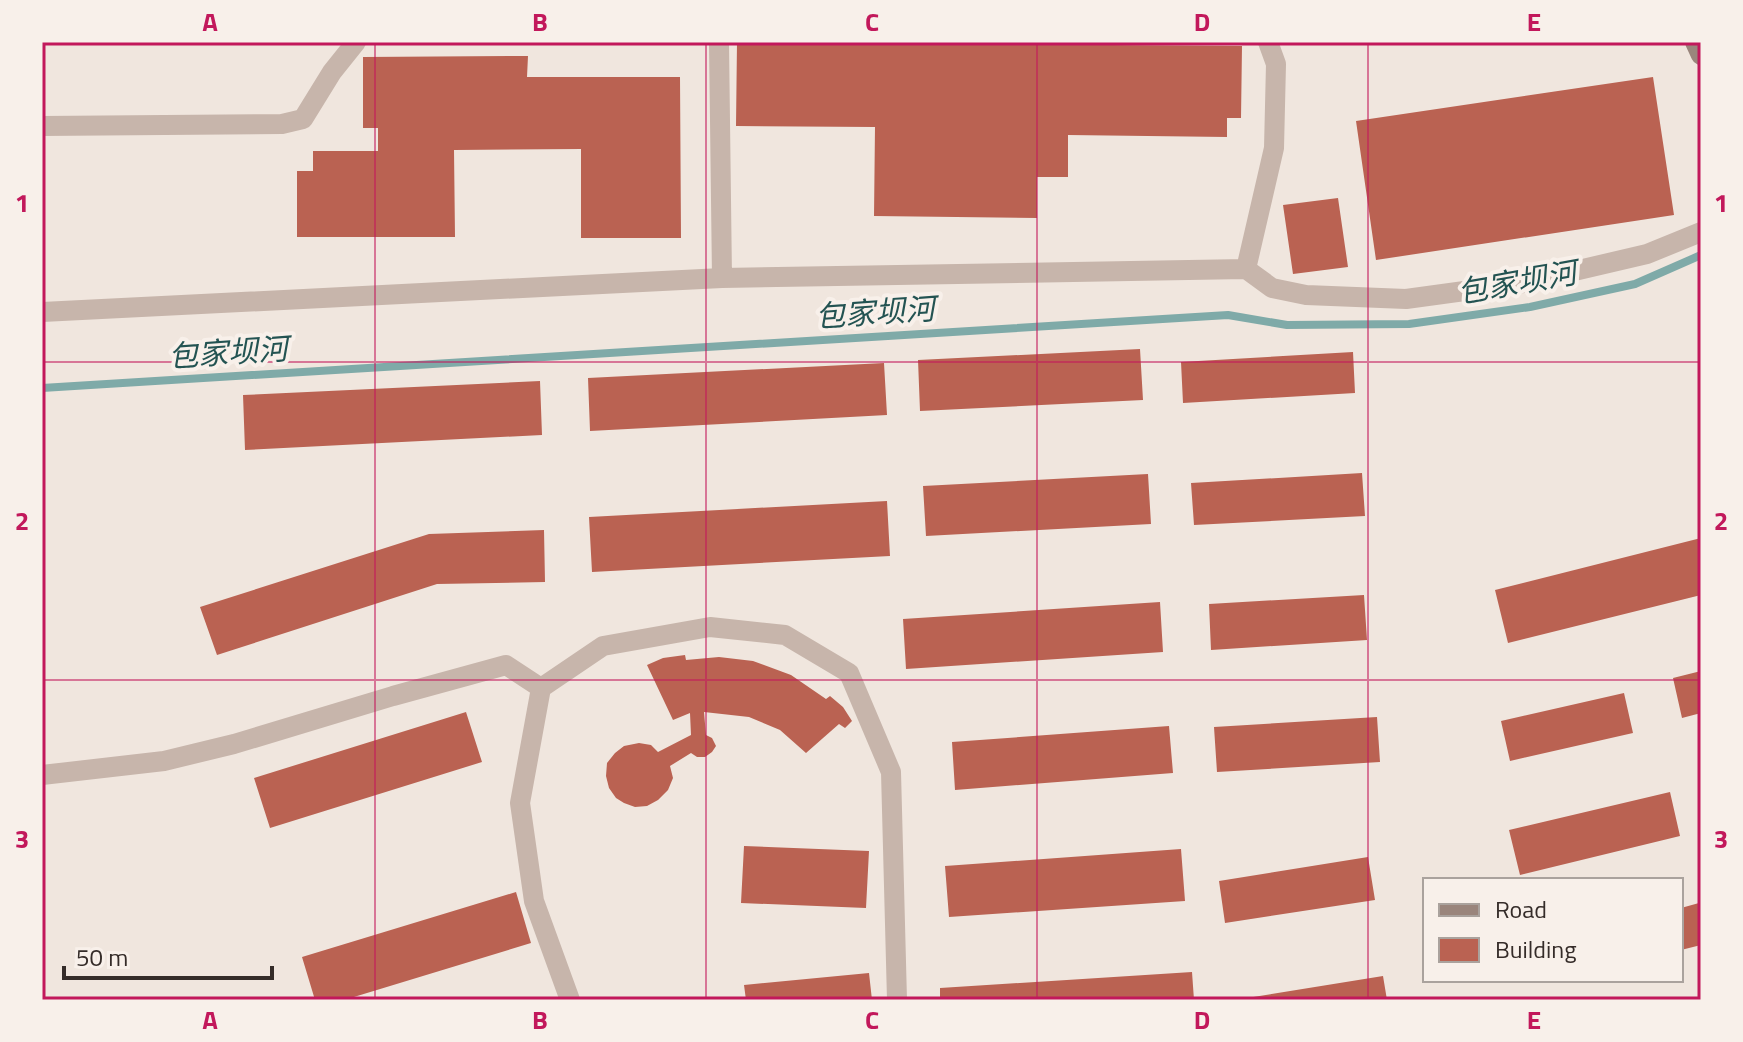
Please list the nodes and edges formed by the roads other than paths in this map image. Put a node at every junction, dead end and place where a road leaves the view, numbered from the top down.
1 (356, 42) edge
2 (719, 42) edge
3 (1268, 42) edge
4 (1695, 42) edge
5 (1701, 55) edge
6 (42, 126) edge
7 (1701, 232) edge
8 (1246, 269) junction
9 (722, 278) junction
10 (42, 312) edge
11 (541, 688) junction
12 (42, 775) edge
13 (570, 1000) edge
14 (897, 1000) edge

1 - 6 street
2 - 9 street
3 - 8 street
4 - 5 main road
7 - 8 street
8 - 9 street
9 - 10 street
11 - 12 street
11 - 13 street
11 - 14 street

